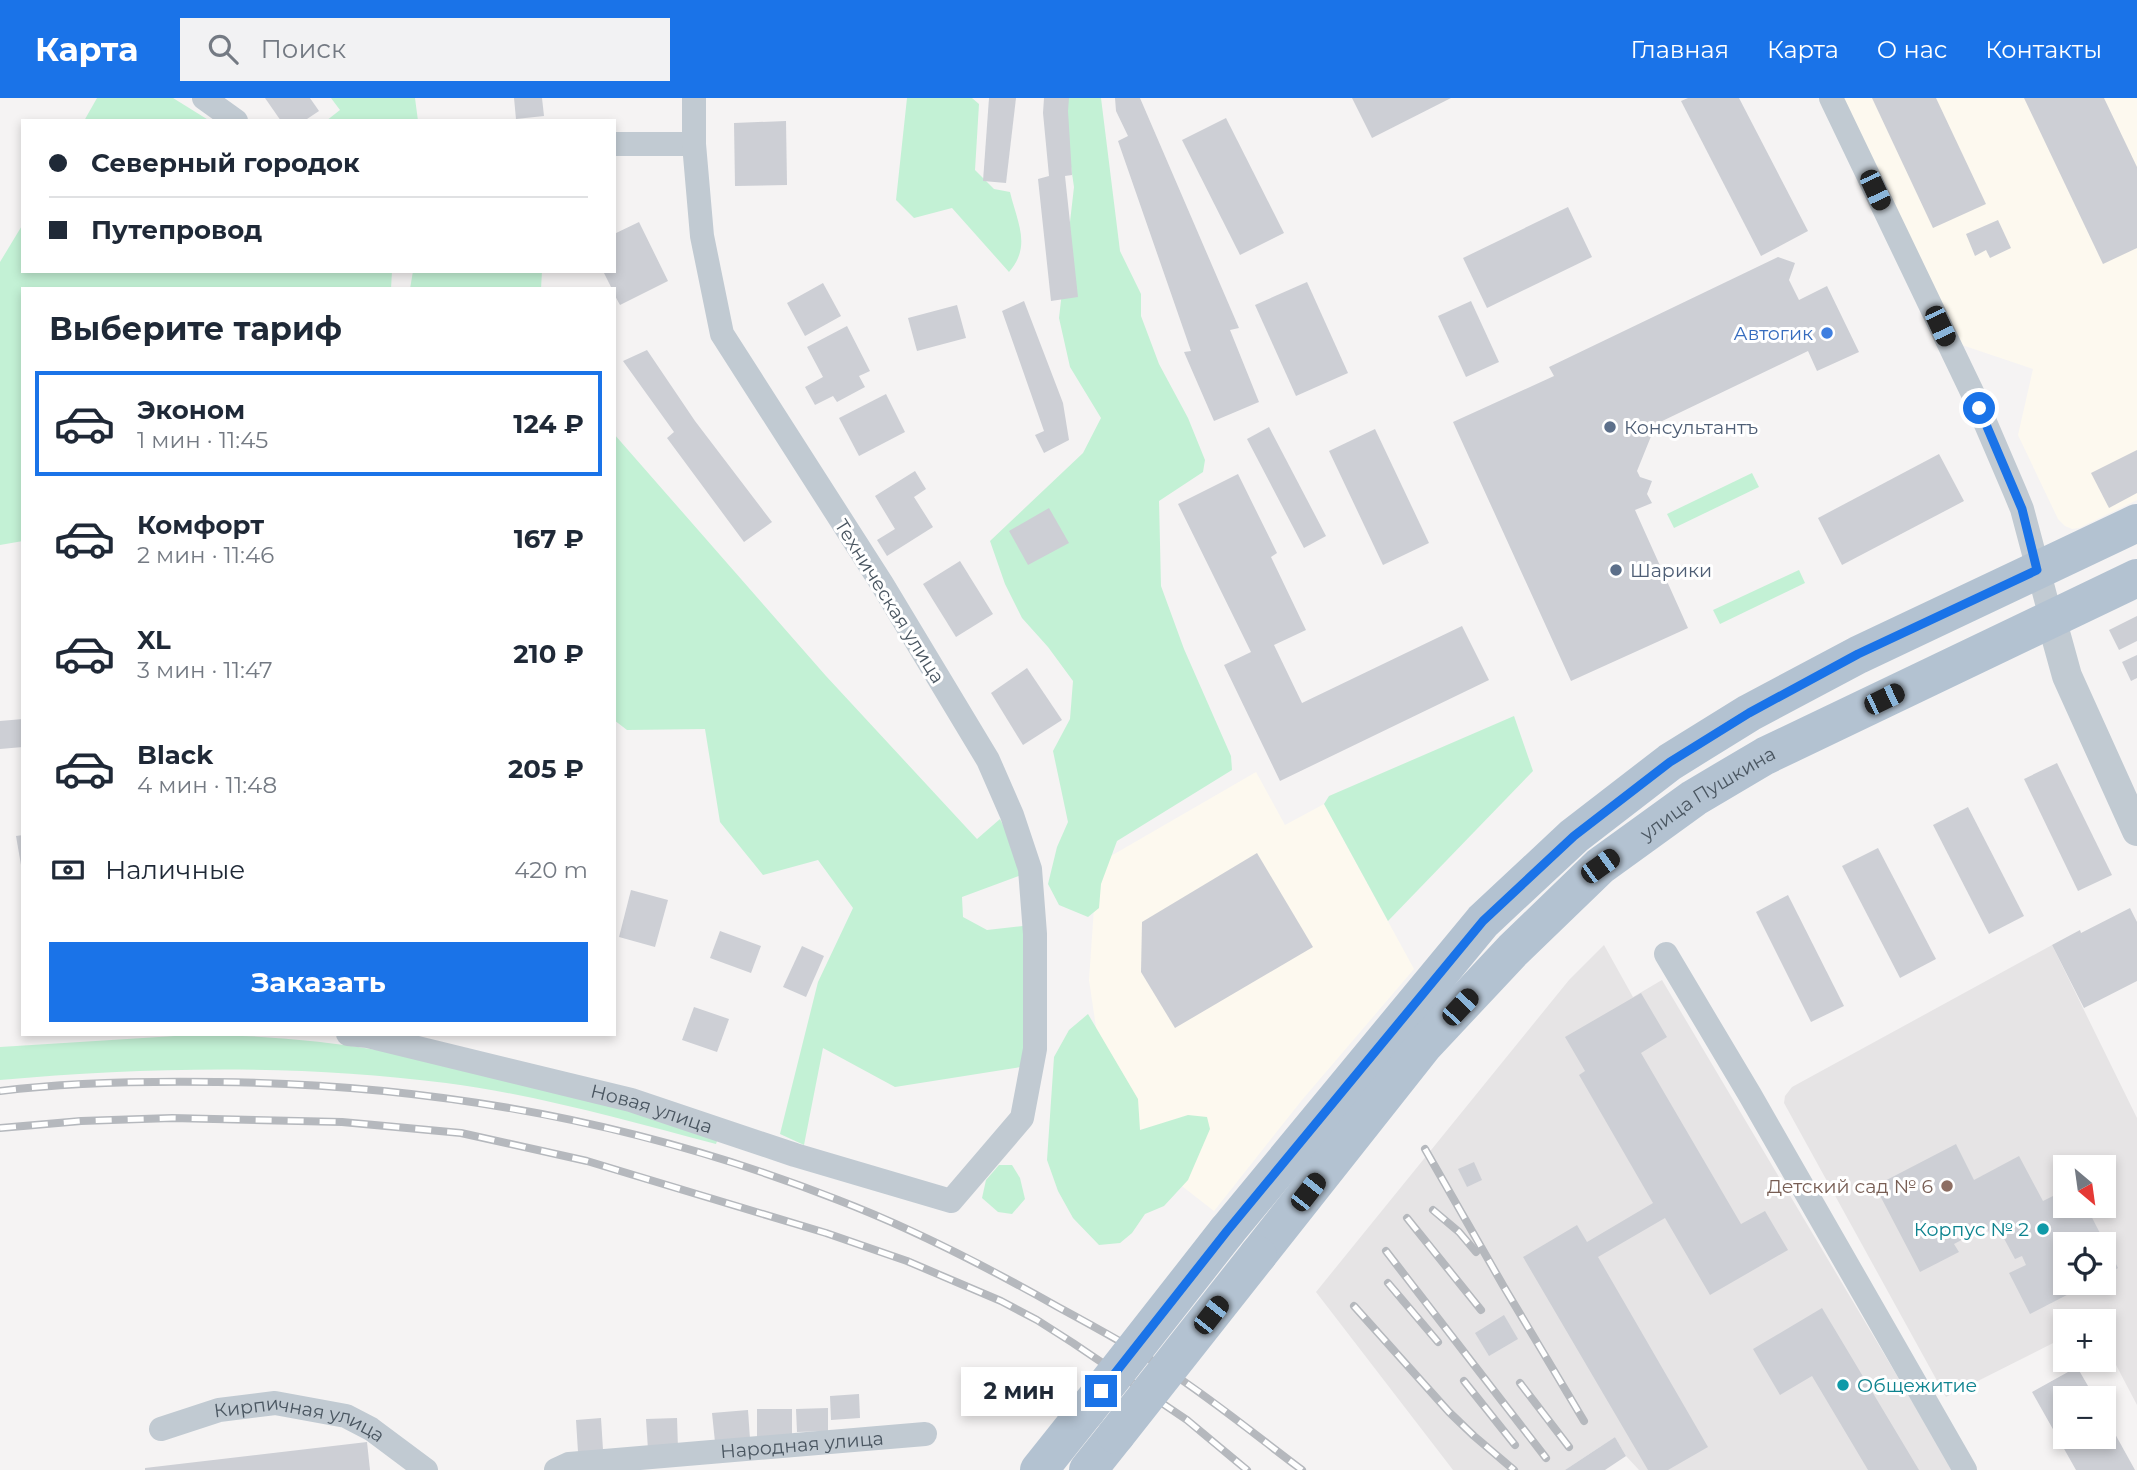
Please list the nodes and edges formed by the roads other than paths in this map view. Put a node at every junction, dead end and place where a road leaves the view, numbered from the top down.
1 (204, 98) edge
2 (694, 98) edge
3 (1831, 98) edge
4 (233, 119) edge
5 (616, 144) edge
6 (694, 144) junction
7 (2137, 523) edge
8 (2037, 570) junction
9 (2137, 578) edge
10 (2052, 618) junction
11 (2137, 831) edge
12 (1666, 954) dead end
13 (368, 1036) edge
14 (435, 1043) edge
15 (951, 1200) joint
16 (161, 1429) dead end
17 (925, 1434) dead end
18 (426, 1470) edge
19 (556, 1470) edge
20 (1039, 1470) edge
21 (1088, 1470) edge
22 (1965, 1470) edge

1 - 4 street
2 - 6 street, Техническая улица
3 - 8 street
5 - 6 street
6 - 15 street, Техническая улица
7 - 8 main road
8 - 10 street
8 - 20 main road, bridge
9 - 10 main road, улица Пушкина
10 - 11 street
10 - 21 main road, улица Пушкина, bridge
12 - 22 street
13 - 14 street, Новая улица
14 - 15 street, Новая улица
16 - 18 street, Кирпичная улица
17 - 19 street, Народная улица

